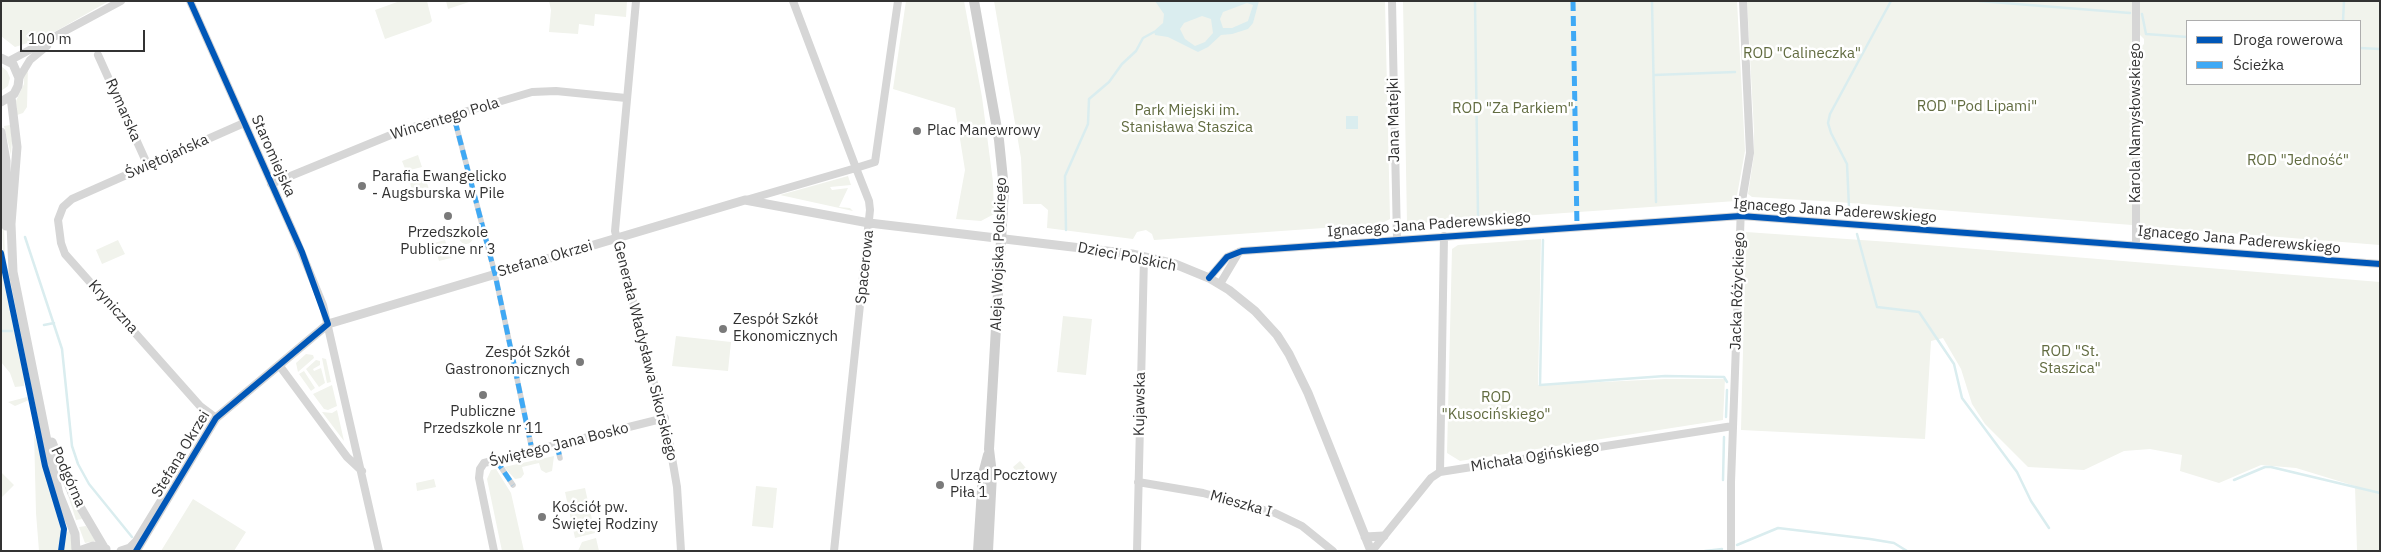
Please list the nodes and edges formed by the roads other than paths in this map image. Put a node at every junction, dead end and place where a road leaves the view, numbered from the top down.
1 (121, 1) edge
2 (190, 1) edge
3 (636, 1) edge
4 (793, 1) edge
5 (898, 1) edge
6 (974, 1) edge
7 (1392, 1) edge
8 (1743, 1) edge
9 (2136, 1) edge
10 (58, 37) junction
11 (1, 51) edge
12 (98, 55) dead end
13 (6, 60) edge
14 (19, 78) junction
15 (11, 97) junction
16 (626, 98) junction
17 (1, 102) edge
18 (455, 121) dead end
19 (244, 123) junction
20 (1, 132) edge
21 (148, 166) junction
22 (856, 168) junction
23 (272, 184) junction
24 (89, 192) joint
25 (745, 200) junction
26 (1741, 216) junction
27 (869, 222) junction
28 (1444, 236) junction
29 (616, 238) junction
30 (1002, 238) junction
31 (1397, 240) junction
32 (2136, 245) junction
33 (1239, 252) junction
34 (1144, 256) junction
35 (2380, 264) edge
36 (13, 272) junction
37 (495, 274) junction
38 (1209, 278) junction
39 (1220, 284) junction
40 (328, 324) junction
41 (279, 365) junction
42 (40, 401) junction
43 (216, 418) junction
44 (665, 418) junction
45 (1733, 426) junction
46 (530, 445) dead end
47 (557, 446) junction
48 (989, 449) junction
49 (560, 458) dead end
50 (496, 460) junction
51 (362, 471) junction
52 (1440, 472) junction
53 (176, 480) junction
54 (1138, 482) junction
55 (513, 486) dead end
56 (1384, 536) junction
57 (1365, 537) junction
58 (107, 550) edge
59 (78, 551) edge
60 (122, 551) edge
61 (136, 551) edge
62 (379, 551) edge
63 (494, 551) edge
64 (681, 551) edge
65 (834, 551) edge
66 (978, 551) edge
67 (988, 551) edge
68 (1137, 551) edge
69 (1333, 551) edge
70 (1371, 551) edge
71 (1732, 551) edge

1 - 10 street
2 - 19 street, Staromiejska
3 - 16 street, Generała Władysława Sikorskiego
4 - 22 street, Spacerowa
5 - 22 street
6 - 30 main road, Aleja Wojska Polskiego
7 - 31 street, Jana Matejki
8 - 26 street, Jacka Różyckiego
9 - 32 street, Karola Namysłowskiego
10 - 13 street
10 - 14 street
11 - 13 street
12 - 21 street, Rymarska
13 - 14 street
14 - 15 street
15 - 17 street
15 - 36 street, Podgórna
16 - 23 street, Wincentego Pola
16 - 29 street, Generała Władysława Sikorskiego
18 - 37 street
19 - 21 street, Świętojańska
19 - 23 street, Staromiejska
20 - 36 street, Podgórna
21 - 24 street, Świętojańska
22 - 25 street, Stefana Okrzei
22 - 27 street, Spacerowa
23 - 40 street, Staromiejska
24 - 43 street, Kryniczna
25 - 27 street, Stefana Okrzei
25 - 29 street, Stefana Okrzei
26 - 28 street, Ignacego Jana Paderewskiego
26 - 32 street, Ignacego Jana Paderewskiego
26 - 45 street, Jacka Różyckiego
27 - 30 street, Dzieci Polskich
27 - 65 street, Spacerowa
28 - 31 street, Ignacego Jana Paderewskiego
28 - 52 street
29 - 37 street, Stefana Okrzei
29 - 44 street, Generała Władysława Sikorskiego
30 - 34 street, Dzieci Polskich
30 - 48 main road, Aleja Wojska Polskiego
31 - 33 street, Ignacego Jana Paderewskiego
32 - 35 street, Ignacego Jana Paderewskiego
33 - 38 street, Ignacego Jana Paderewskiego
33 - 39 street
34 - 38 street, Dzieci Polskich
34 - 54 street, Kujawska
36 - 42 street, Podgórna
37 - 40 street, Stefana Okrzei
37 - 46 street
38 - 39 street, Dzieci Polskich
39 - 57 street, Dzieci Polskich
40 - 41 street, Stefana Okrzei
40 - 51 street, Staromiejska
41 - 43 street, Stefana Okrzei
41 - 51 street
42 - 58 street, Podgórna
42 - 59 street, Podgórna
43 - 53 street, Stefana Okrzei
44 - 47 street, Świętego Jana Bosko
44 - 64 street, Generała Władysława Sikorskiego
45 - 52 street, Michała Ogińskiego
45 - 71 street, Jacka Różyckiego
47 - 49 street
47 - 50 street, Świętego Jana Bosko
48 - 66 main road, Aleja Wojska Polskiego
48 - 67 main road, Aleja Wojska Polskiego
50 - 55 street
50 - 63 street, Świętego Jana Bosko
51 - 62 street, Staromiejska
52 - 56 street
53 - 60 street, Stefana Okrzei
53 - 61 street, Stefana Okrzei
54 - 68 street, Kujawska
54 - 69 street, Mieszka I
56 - 57 street
56 - 70 street
57 - 70 street, Dzieci Polskich
58 - 59 street

